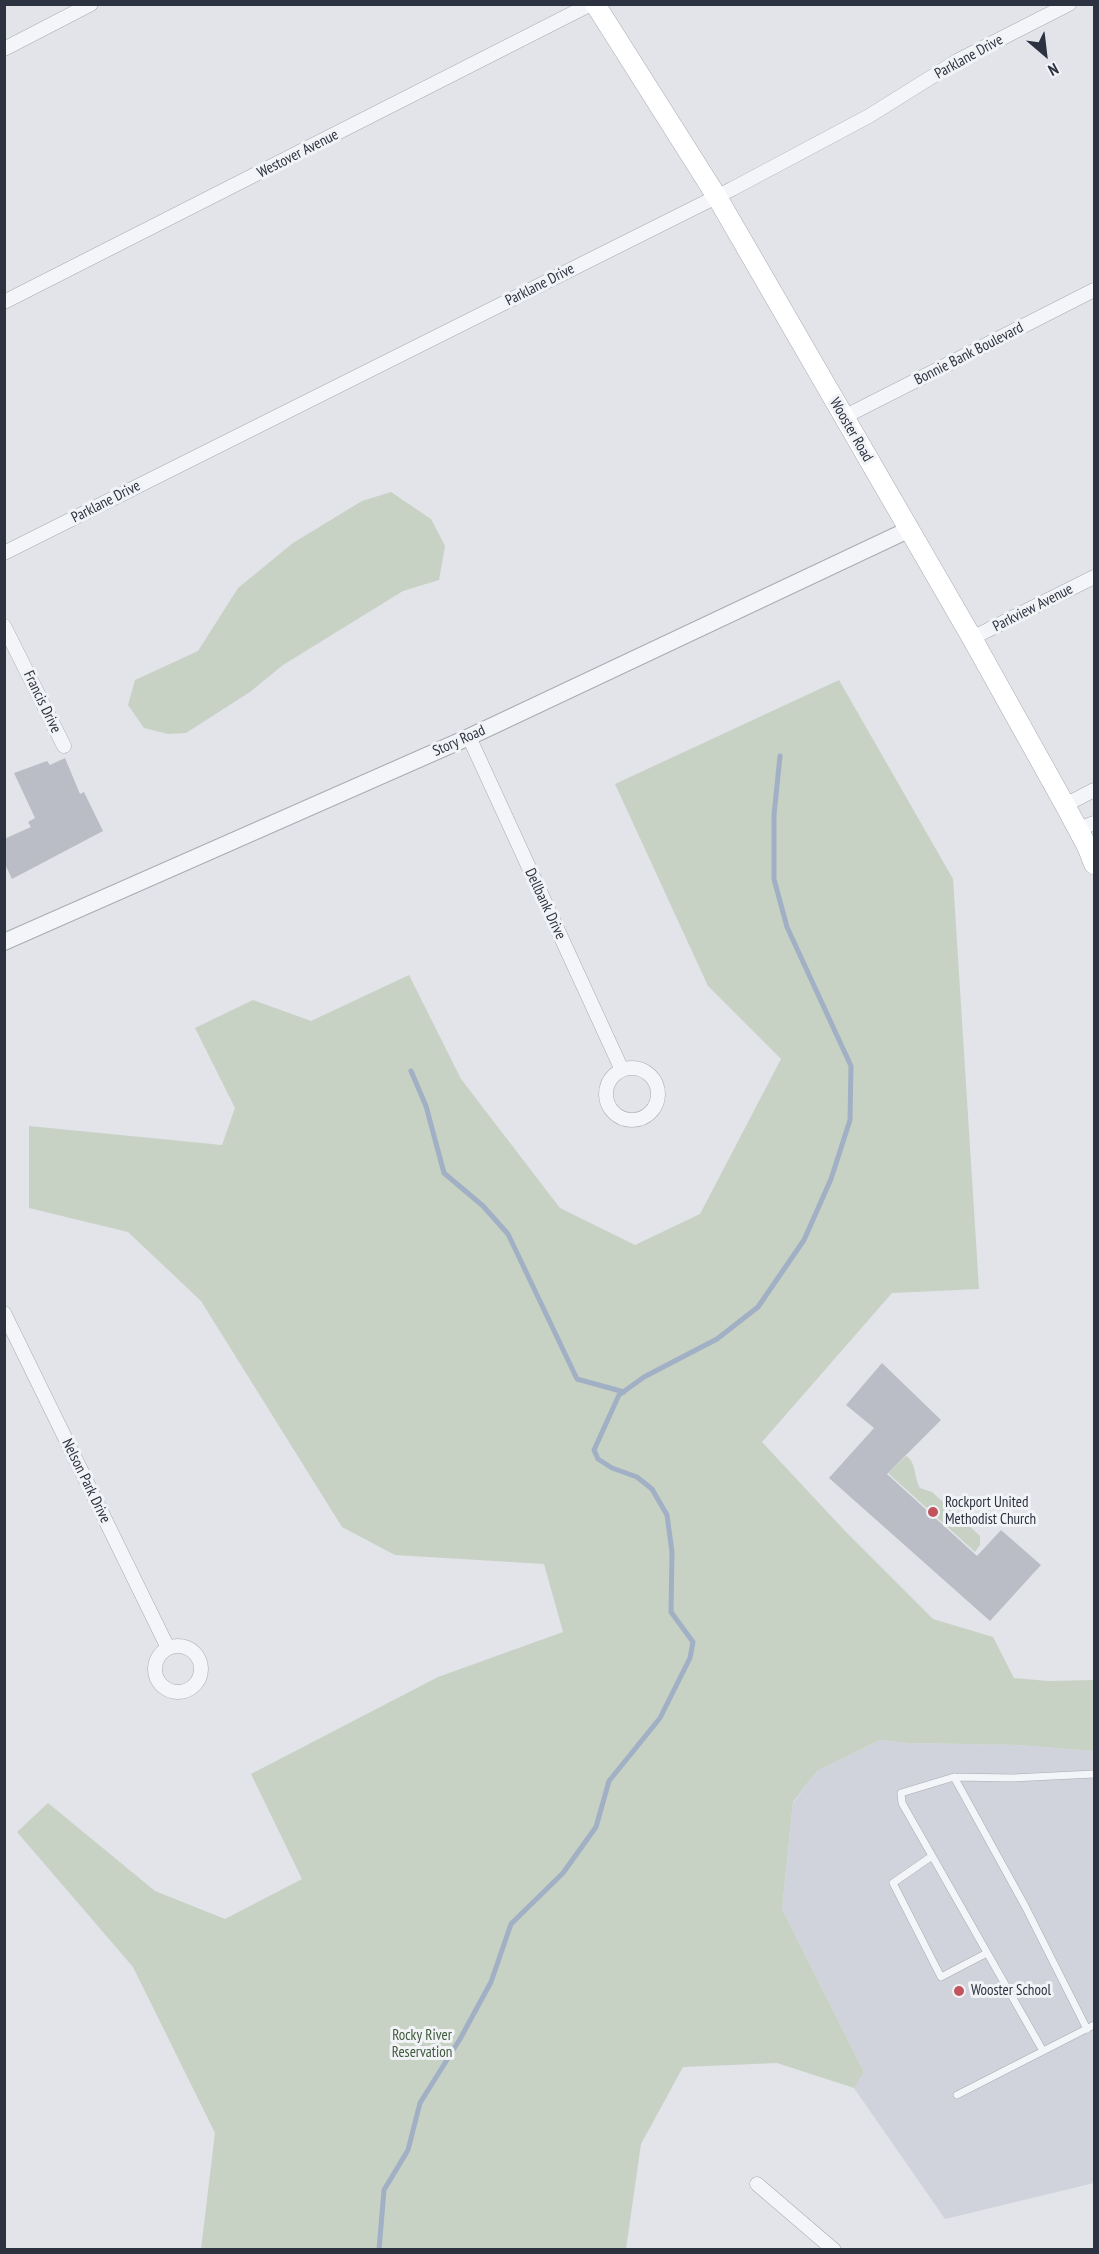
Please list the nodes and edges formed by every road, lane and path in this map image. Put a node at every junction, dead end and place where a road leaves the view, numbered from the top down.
1 (92, 4) edge
2 (593, 4) edge
3 (1069, 4) edge
4 (4, 49) edge
5 (717, 197) junction
6 (1095, 290) edge
7 (4, 302) edge
8 (844, 417) junction
9 (908, 530) junction
10 (4, 553) edge
11 (1095, 577) edge
12 (4, 626) edge
13 (972, 638) junction
14 (469, 737) junction
15 (64, 746) dead end
16 (1095, 790) edge
17 (1065, 805) junction
18 (1087, 826) edge
19 (1095, 864) edge
20 (4, 942) edge
21 (622, 1070) dead end
22 (4, 1313) edge
23 (168, 1648) dead end
24 (1095, 1774) edge
25 (954, 1778) junction
26 (932, 1856) junction
27 (987, 1953) junction
28 (1091, 2027) edge
29 (1043, 2051) junction
30 (957, 2095) dead end
31 (757, 2184) dead end
32 (834, 2250) edge

1 - 4 street
2 - 5 main road, Wooster Road
2 - 7 street, Westover Avenue
3 - 5 street, Parklane Drive
5 - 8 main road, Wooster Road
5 - 10 street, Parklane Drive
6 - 8 street, Bonnie Bank Boulevard
8 - 9 main road, Wooster Road
9 - 13 main road, Wooster Road
9 - 14 street, Story Road
11 - 13 street, Parkview Avenue
12 - 15 street, Francis Drive
13 - 17 main road, Wooster Road
14 - 20 street, Story Road
14 - 21 street, Dellbank Drive
16 - 17 street
17 - 18 main road, Wooster Road
18 - 19 main road, Wooster Road
22 - 23 street, Nelson Park Drive
24 - 25 lane
25 - 26 lane
25 - 28 lane
26 - 27 lane
26 - 27 lane
27 - 29 lane
28 - 29 lane
29 - 30 lane
31 - 32 street

